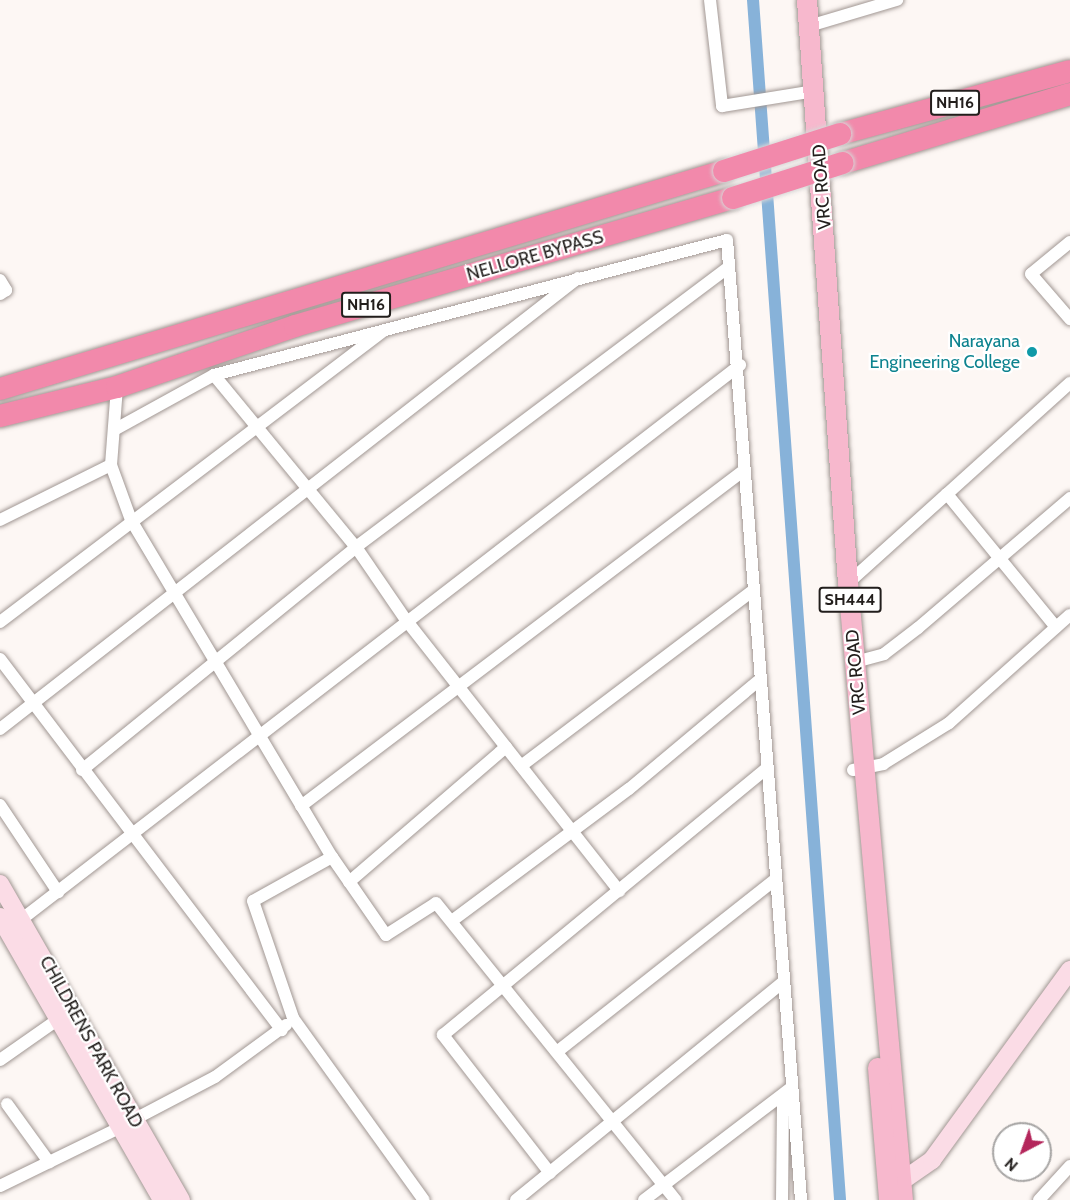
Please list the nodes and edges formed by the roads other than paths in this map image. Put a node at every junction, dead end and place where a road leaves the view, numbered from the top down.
1 (710, 0) edge
2 (799, 0) edge
3 (807, 0) edge
4 (897, 0) edge
5 (809, 26) junction
6 (1070, 71) edge
7 (811, 92) junction
8 (1070, 94) edge
9 (1070, 242) edge
10 (728, 268) junction
11 (584, 274) junction
12 (0, 280) edge
13 (0, 294) edge
14 (1070, 319) edge
15 (390, 327) junction
16 (740, 365) junction
17 (214, 375) junction
18 (1070, 383) edge
19 (117, 387) junction
20 (0, 389) edge
21 (0, 416) edge
22 (258, 423) junction
23 (114, 430) junction
24 (111, 465) junction
25 (743, 471) junction
26 (307, 487) junction
27 (947, 494) junction
28 (1070, 498) edge
29 (0, 520) edge
30 (131, 520) junction
31 (356, 547) junction
32 (998, 556) junction
33 (848, 583) junction
34 (172, 590) junction
35 (752, 591) junction
36 (1070, 615) edge
37 (406, 620) junction
38 (0, 622) edge
39 (1056, 627) junction
40 (0, 659) edge
41 (855, 662) junction
42 (215, 663) junction
43 (758, 681) junction
44 (460, 686) junction
45 (34, 706) junction
46 (0, 729) edge
47 (257, 735) junction
48 (506, 747) junction
49 (521, 766) junction
50 (82, 770) junction
51 (765, 770) junction
52 (859, 770) junction
53 (0, 804) edge
54 (301, 806) junction
55 (569, 831) junction
56 (133, 837) junction
57 (332, 857) junction
58 (773, 881) junction
59 (349, 882) junction
60 (0, 885) edge
61 (619, 891) junction
62 (58, 892) junction
63 (453, 920) junction
64 (8, 924) edge
65 (1070, 970) edge
66 (782, 983) junction
67 (507, 984) junction
68 (60, 1018) junction
69 (293, 1018) junction
70 (282, 1030) junction
71 (558, 1051) junction
72 (0, 1060) edge
73 (787, 1092) junction
74 (7, 1104) dead end
75 (128, 1123) junction
76 (613, 1123) junction
77 (49, 1162) junction
78 (1070, 1167) edge
79 (550, 1173) junction
80 (664, 1185) junction
81 (0, 1186) edge
82 (894, 1196) edge
83 (165, 1197) edge
84 (424, 1200) edge
85 (516, 1200) edge
86 (644, 1200) edge
87 (676, 1200) edge
88 (782, 1200) edge
89 (801, 1200) edge
90 (1039, 1200) edge

1 - 7 street
2 - 7 main road, SH444
3 - 5 main road, VRC ROAD / SH444
4 - 5 street
5 - 7 main road, VRC ROAD / SH444
6 - 20 highway, NELLORE BYPASS / NH16, bridge
7 - 33 main road, VRC ROAD / SH444
7 - 52 main road, SH444
8 - 19 highway, NELLORE BYPASS / NH16, bridge
9 - 14 street
10 - 11 street
10 - 16 street
10 - 31 street
11 - 15 street
11 - 26 street
12 - 13 street
15 - 17 street
15 - 22 street
16 - 25 street
16 - 37 street
17 - 22 street
17 - 23 street
18 - 27 street
19 - 21 highway, NELLORE BYPASS / NH16
19 - 23 street
22 - 26 street
22 - 30 street
23 - 24 street
24 - 29 street
24 - 30 street
25 - 35 street
25 - 44 street
26 - 31 street
26 - 34 street
27 - 32 street
27 - 33 street
28 - 32 street
30 - 34 street
30 - 38 street
31 - 37 street
31 - 42 street
32 - 39 street
32 - 41 street
33 - 41 main road, VRC ROAD / SH444
34 - 42 street
34 - 45 street
35 - 43 street
35 - 49 street
36 - 39 street
37 - 44 street
37 - 47 street
39 - 52 street
40 - 45 street
41 - 52 main road, VRC ROAD / SH444
42 - 47 street
42 - 50 street
43 - 51 street
43 - 55 street
44 - 48 street
44 - 54 street
45 - 46 street
45 - 50 street
47 - 54 street
47 - 56 street
48 - 49 street
48 - 59 street
49 - 55 street
50 - 56 street
51 - 58 street
51 - 61 street
52 - 82 main road, VRC ROAD / SH444
53 - 62 street
54 - 57 street
55 - 61 street
55 - 63 street
56 - 62 street
56 - 70 street
57 - 59 street
57 - 69 street
58 - 66 street
58 - 71 street
59 - 63 street
60 - 64 street, CHILDRENS PARK ROAD
61 - 67 street
62 - 64 street
63 - 67 street
64 - 68 street, CHILDRENS PARK ROAD
64 - 75 street, CHILDRENS PARK ROAD
65 - 82 street
66 - 73 street
66 - 76 street
67 - 71 street
67 - 79 street
68 - 72 street
68 - 75 street, CHILDRENS PARK ROAD
69 - 70 street
69 - 84 street
70 - 75 street
71 - 76 street
73 - 80 street
73 - 88 street
73 - 89 street
74 - 77 street
75 - 77 street
75 - 83 street, CHILDRENS PARK ROAD
76 - 79 street
76 - 80 street
77 - 81 street
78 - 90 street
79 - 85 street
80 - 86 street
80 - 87 street

